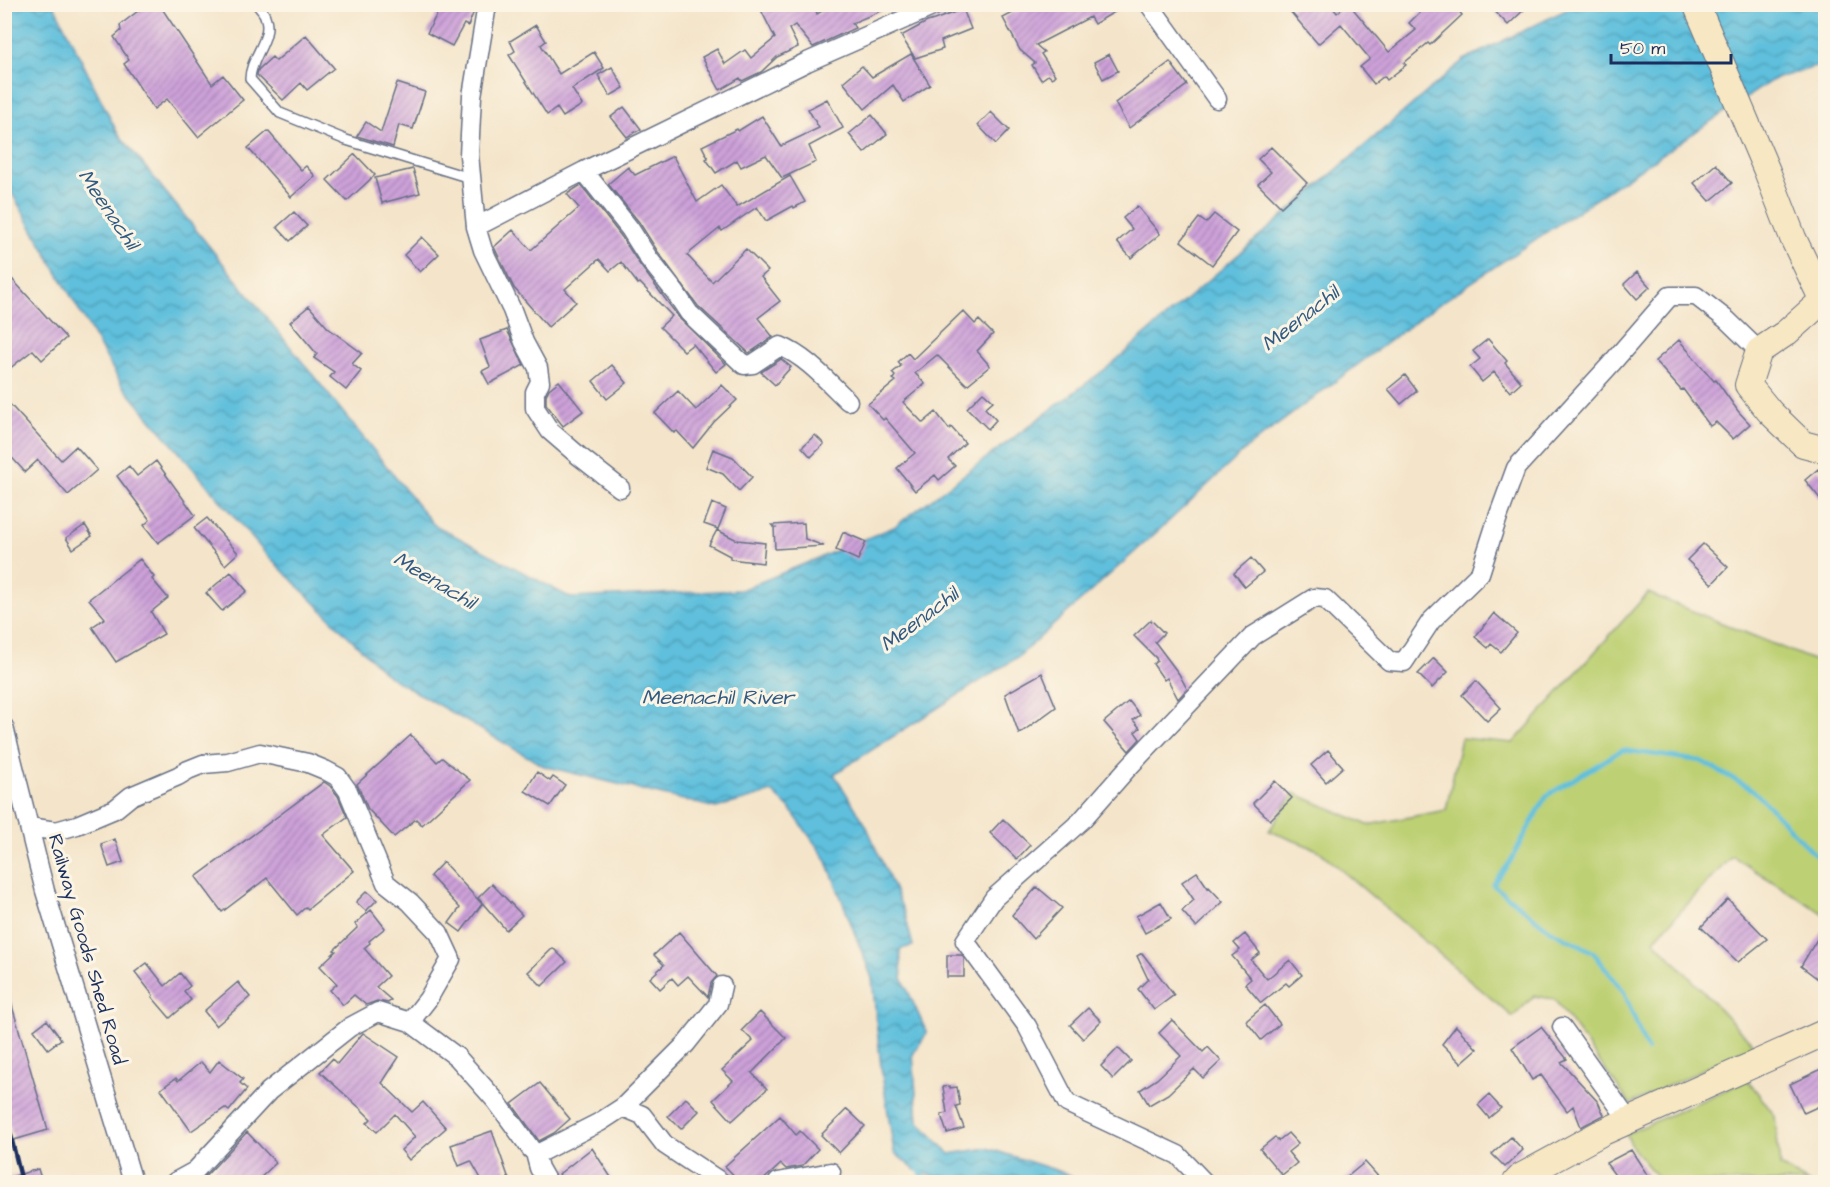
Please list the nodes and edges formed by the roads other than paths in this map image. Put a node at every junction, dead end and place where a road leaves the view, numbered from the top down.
1 (257, 4) edge
2 (489, 4) edge
3 (939, 4) edge
4 (1149, 4) edge
5 (1696, 4) edge
6 (1217, 99) dead end
7 (584, 171) junction
8 (470, 178) junction
9 (476, 227) junction
10 (1824, 298) edge
11 (1759, 351) junction
12 (848, 401) dead end
13 (1826, 450) edge
14 (620, 488) dead end
15 (4, 727) edge
16 (29, 827) junction
17 (722, 986) dead end
18 (410, 1022) junction
19 (1562, 1027) dead end
20 (1826, 1032) edge
21 (623, 1107) junction
22 (1629, 1121) junction
23 (535, 1153) junction
24 (831, 1172) dead end
25 (133, 1182) edge
26 (175, 1182) edge
27 (547, 1182) edge
28 (721, 1182) edge
29 (778, 1182) edge
30 (1204, 1182) edge
31 (1516, 1182) edge

1 - 8 lane
2 - 8 street
3 - 7 street
4 - 6 street
5 - 10 main road
7 - 9 street
7 - 12 street
8 - 9 street
9 - 14 street
10 - 11 main road
11 - 13 main road
11 - 30 street
15 - 16 street, Railway Goods Shed Road
16 - 18 street
16 - 25 street, Railway Goods Shed Road
17 - 21 street
18 - 23 street
18 - 26 street
19 - 22 street
20 - 22 main road
21 - 23 street
21 - 28 street
22 - 31 main road
23 - 27 street
24 - 29 street

